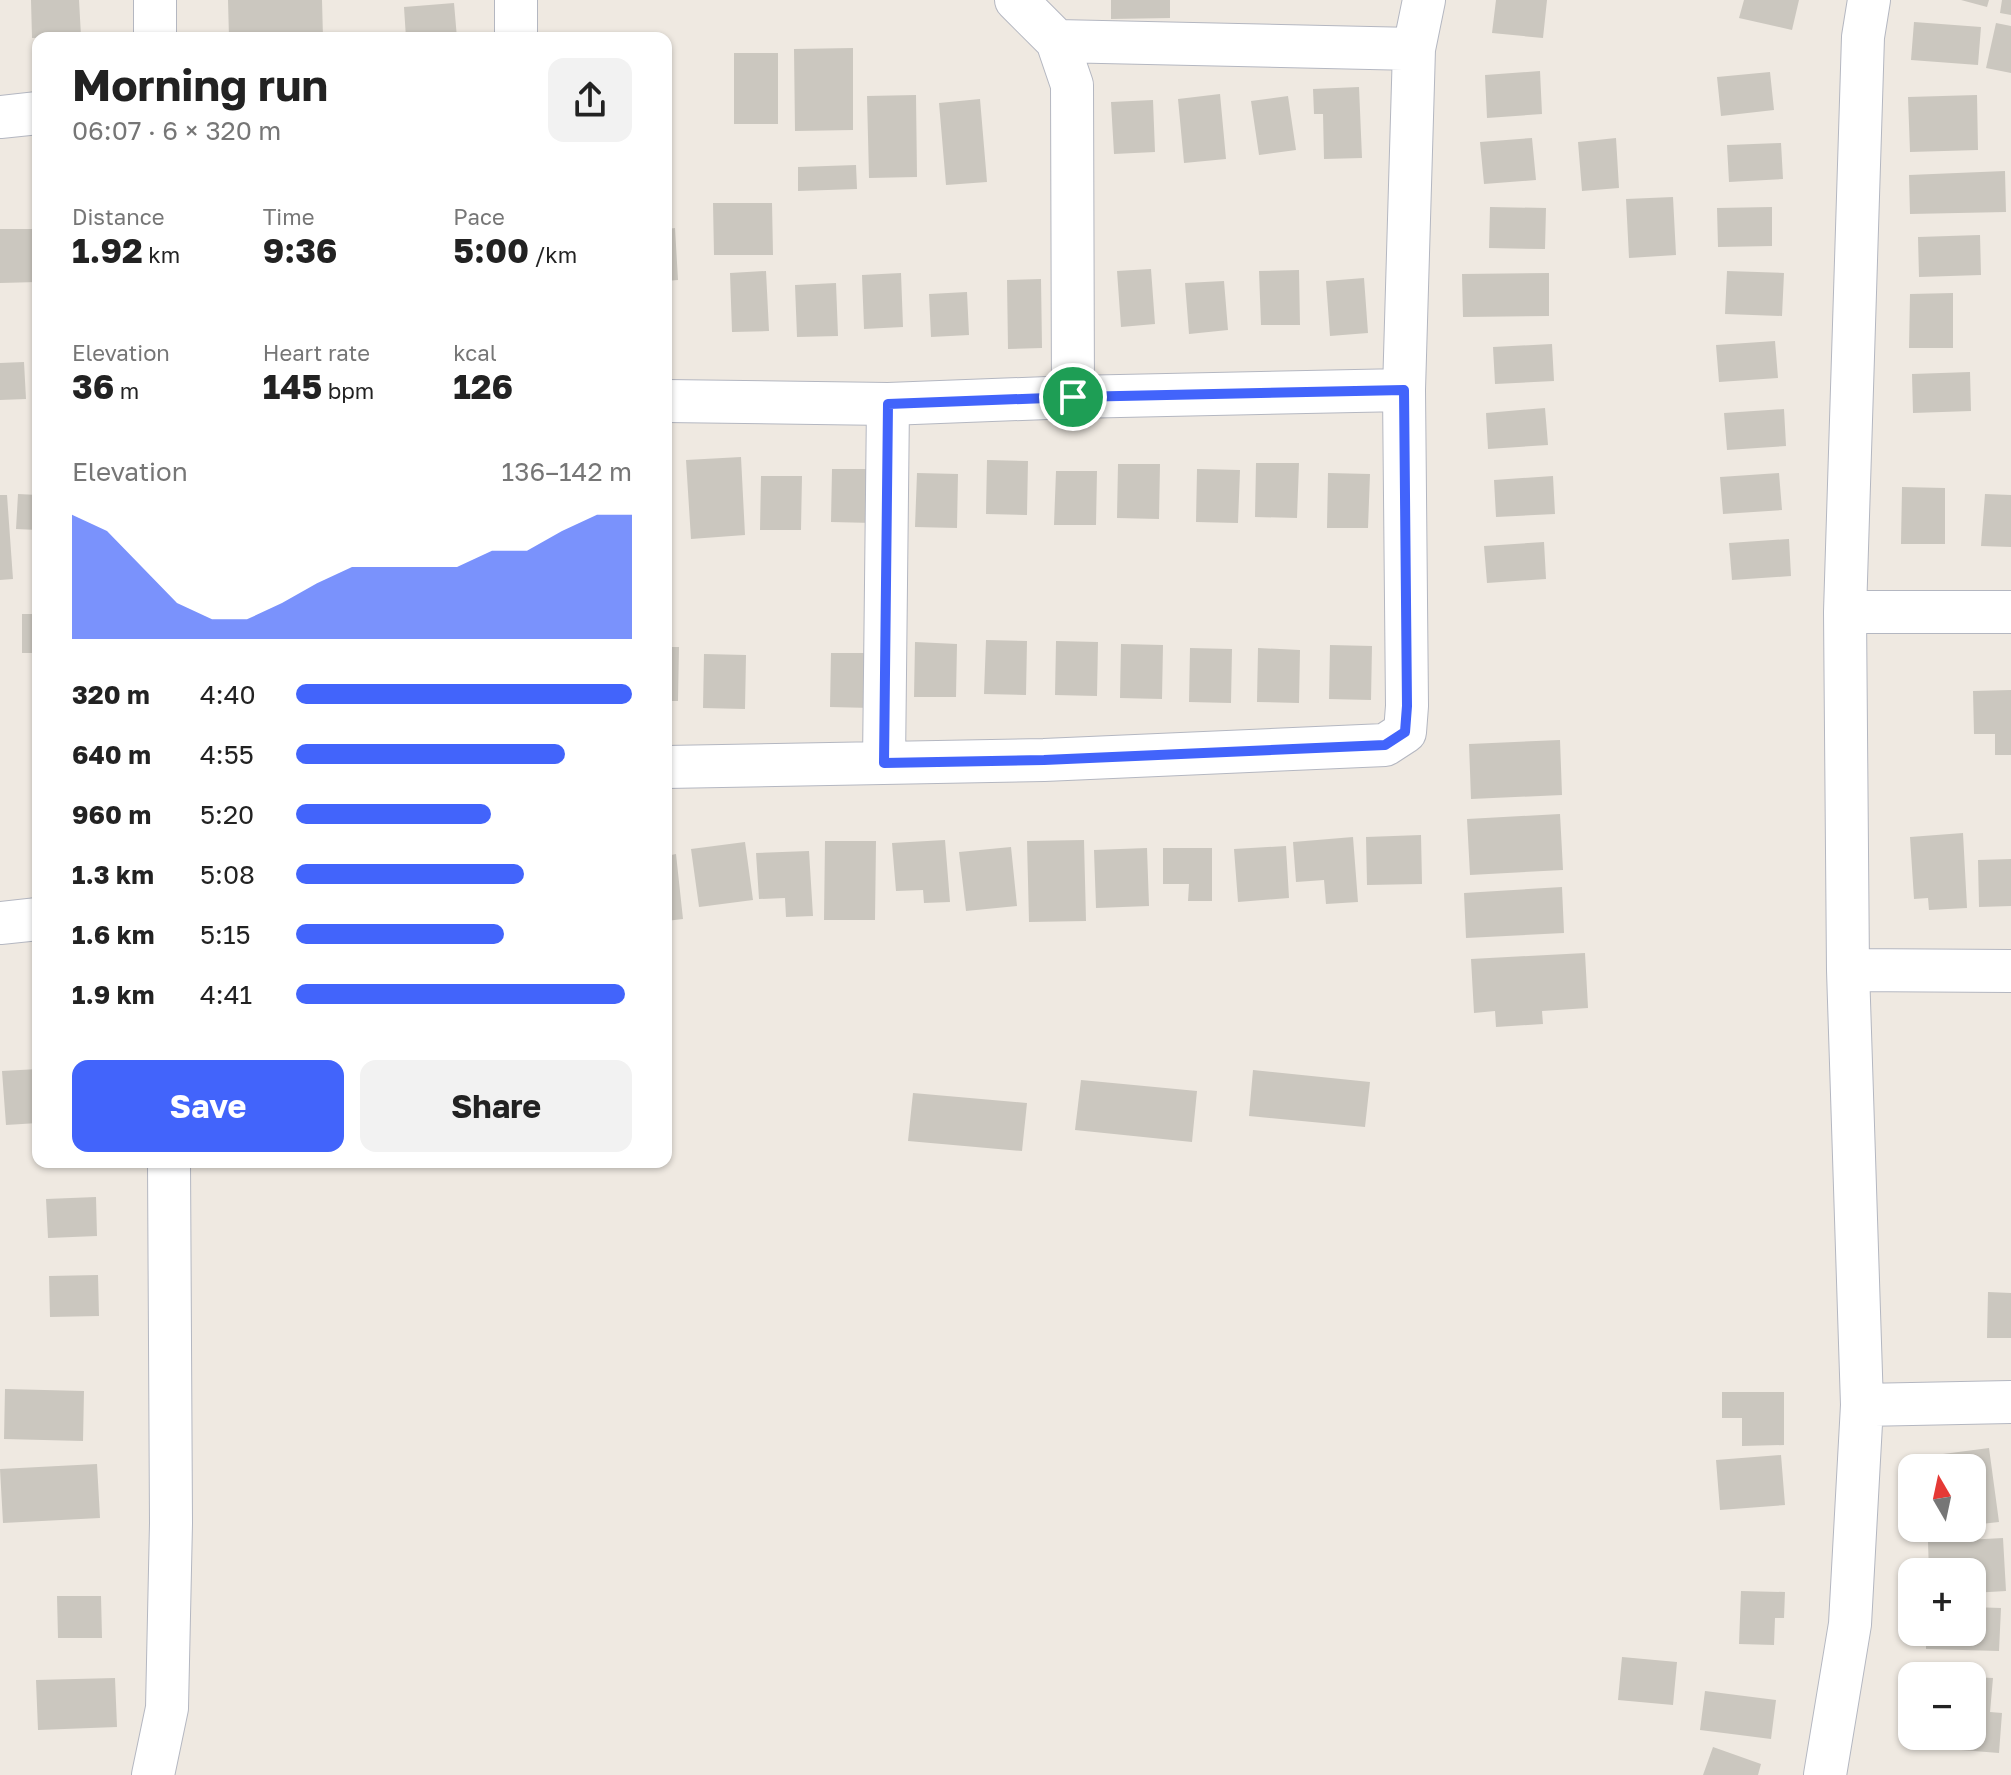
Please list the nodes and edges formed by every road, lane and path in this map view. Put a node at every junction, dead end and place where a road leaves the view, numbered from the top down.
1 (155, 0) edge
2 (516, 0) edge
3 (1016, 0) edge
4 (1424, 0) edge
5 (1869, 0) edge
6 (155, 32) edge
7 (516, 32) edge
8 (1057, 41) junction
9 (1414, 49) junction
10 (32, 114) edge
11 (0, 117) edge
12 (1404, 390) junction
13 (1073, 397) junction
14 (672, 401) edge
15 (888, 404) junction
16 (1845, 612) junction
17 (2011, 612) edge
18 (884, 763) junction
19 (672, 767) edge
20 (32, 920) edge
21 (0, 923) edge
22 (1848, 970) junction
23 (2011, 971) edge
24 (169, 1168) edge
25 (2011, 1402) edge
26 (1862, 1405) junction
27 (153, 1775) edge
28 (1825, 1775) edge

1 - 6 street
2 - 7 street
3 - 8 street
4 - 9 street
5 - 16 street
8 - 9 street
8 - 13 street
9 - 12 street
10 - 11 street
12 - 13 street
12 - 18 street
13 - 15 street
14 - 15 street
15 - 18 street
16 - 17 street
16 - 22 street
18 - 19 street
20 - 21 street
22 - 23 street
22 - 26 street
24 - 27 street
25 - 26 street
26 - 28 street

